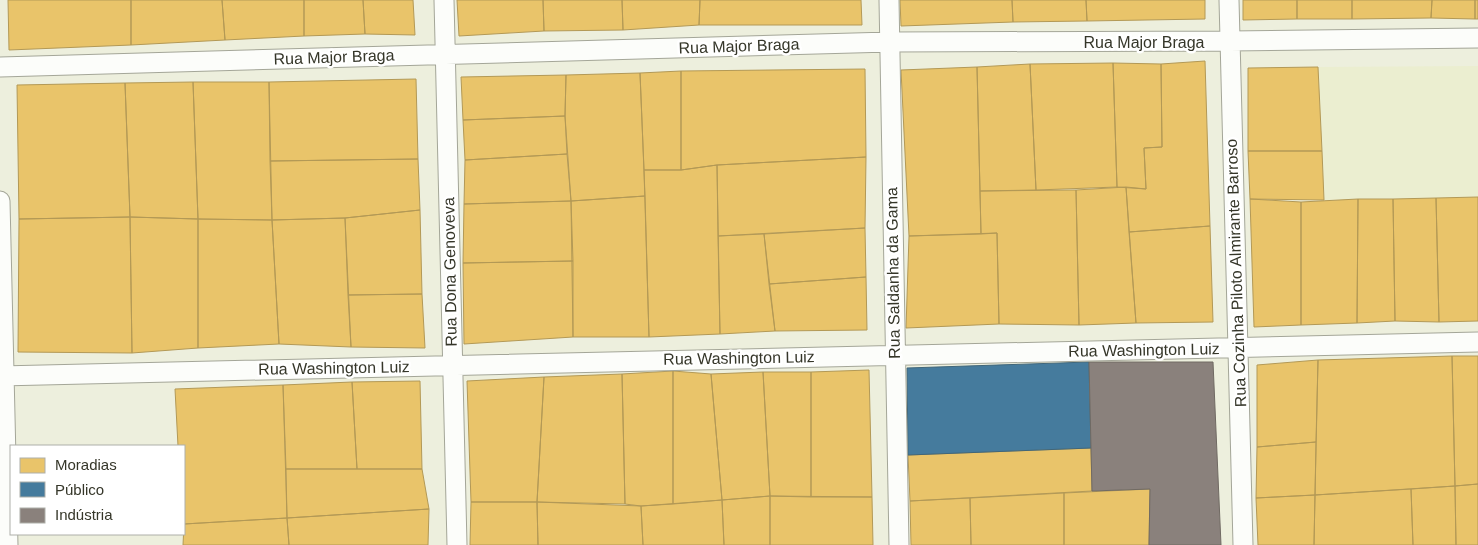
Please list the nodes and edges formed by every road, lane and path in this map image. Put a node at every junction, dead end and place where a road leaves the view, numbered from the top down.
1 (444, 0) edge
2 (889, 0) edge
3 (1229, 0) edge
4 (1478, 38) edge
5 (1230, 41) junction
6 (890, 42) junction
7 (445, 54) junction
8 (0, 67) edge
9 (0, 201) edge
10 (1478, 342) edge
11 (1238, 348) junction
12 (895, 356) junction
13 (453, 365) junction
14 (2, 376) edge
15 (8, 545) edge
16 (457, 545) edge
17 (899, 545) edge
18 (1243, 545) edge

1 - 7 street, Rua Dona Genoveva
2 - 6 street, Rua Saldanha da Gama
3 - 5 street, Rua Cozinha Piloto Almirante Barroso
4 - 5 street, Rua Major Braga
5 - 6 street, Rua Major Braga
5 - 11 street, Rua Cozinha Piloto Almirante Barroso
6 - 7 street, Rua Major Braga
6 - 12 street, Rua Saldanha da Gama
7 - 8 street, Rua Major Braga
7 - 13 street, Rua Dona Genoveva
9 - 14 street
10 - 11 street, Rua Washington Luiz
11 - 12 street, Rua Washington Luiz
11 - 18 street, Rua Cozinha Piloto Almirante Barroso
12 - 13 street, Rua Washington Luiz
12 - 17 street, Rua Saldanha da Gama
13 - 14 street, Rua Washington Luiz
13 - 16 street, Rua Dona Genoveva
14 - 15 street

